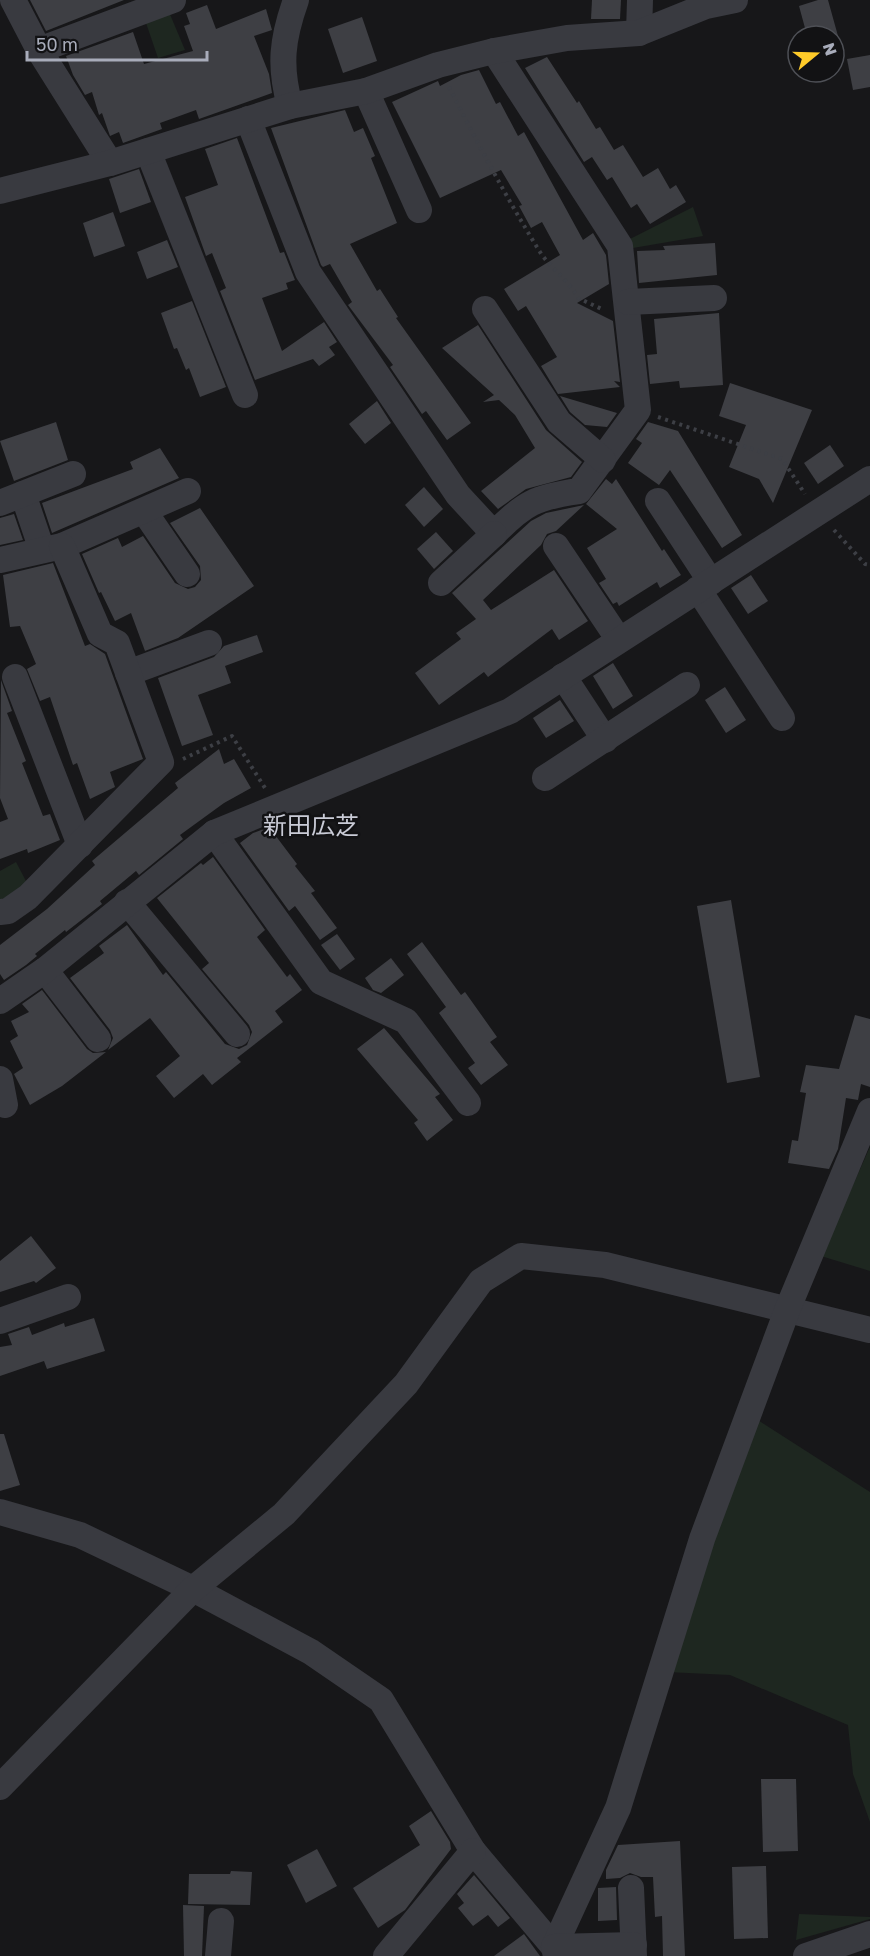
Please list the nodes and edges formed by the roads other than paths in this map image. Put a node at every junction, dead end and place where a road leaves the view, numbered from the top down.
1 (173, 0) edge
2 (296, 0) edge
3 (640, 0) edge
4 (735, 0) edge
5 (9, 1) edge
6 (639, 33) junction
7 (39, 50) junction
8 (494, 51) junction
9 (366, 91) junction
10 (290, 106) junction
11 (248, 119) junction
12 (148, 151) junction
13 (110, 163) junction
14 (0, 191) edge
15 (419, 210) dead end
16 (714, 297) dead end
17 (485, 309) dead end
18 (629, 312) junction
19 (245, 395) dead end
20 (603, 460) junction
21 (73, 474) dead end
22 (870, 479) edge
23 (189, 491) dead end
24 (12, 498) edge
25 (658, 501) dead end
26 (144, 511) junction
27 (494, 534) junction
28 (556, 546) dead end
29 (52, 548) junction
30 (0, 560) edge
31 (187, 574) dead end
32 (441, 583) dead end
33 (704, 585) junction
34 (619, 640) junction
35 (209, 643) dead end
36 (128, 673) junction
37 (563, 676) junction
38 (15, 677) dead end
39 (687, 685) dead end
40 (782, 718) dead end
41 (605, 740) junction
42 (545, 778) dead end
43 (213, 833) junction
44 (80, 845) junction
45 (127, 902) junction
46 (0, 912) edge
47 (45, 970) junction
48 (0, 1001) edge
49 (237, 1034) dead end
50 (98, 1039) dead end
51 (0, 1079) edge
52 (468, 1103) dead end
53 (4, 1105) dead end
54 (870, 1111) edge
55 (68, 1297) dead end
56 (788, 1308) junction
57 (0, 1321) edge
58 (870, 1330) edge
59 (0, 1512) edge
60 (193, 1589) junction
61 (0, 1787) edge
62 (473, 1851) junction
63 (631, 1888) dead end
64 (221, 1921) dead end
65 (870, 1934) edge
66 (634, 1950) edge
67 (555, 1951) edge
68 (218, 1956) edge
69 (386, 1956) edge
70 (806, 1956) edge

1 - 7 street
2 - 10 street
3 - 6 street
4 - 6 street
5 - 7 street
6 - 8 street
7 - 13 street
8 - 9 street
8 - 18 street
9 - 10 street
9 - 15 street
10 - 11 street
11 - 12 street
11 - 27 street
12 - 13 street
12 - 19 street
13 - 14 street
16 - 18 street
17 - 20 street
18 - 20 street
20 - 27 street
21 - 24 street
22 - 33 street
23 - 26 street
24 - 29 street
25 - 33 street
26 - 29 street
26 - 31 street
27 - 32 street
28 - 34 street
29 - 30 street
29 - 36 street
33 - 34 street
33 - 40 street
34 - 37 street
35 - 36 street
36 - 44 street
37 - 41 street
37 - 43 street
38 - 44 street
39 - 41 street
41 - 42 street
43 - 45 street
43 - 52 street
44 - 46 street
45 - 47 street
45 - 49 street
47 - 48 street
47 - 50 street
51 - 53 street
54 - 56 street
55 - 57 street
56 - 58 street
56 - 60 street
56 - 67 street
59 - 60 street
60 - 61 street
60 - 62 street
62 - 67 street
62 - 69 street
63 - 66 street
64 - 68 street
65 - 70 street
66 - 67 street

